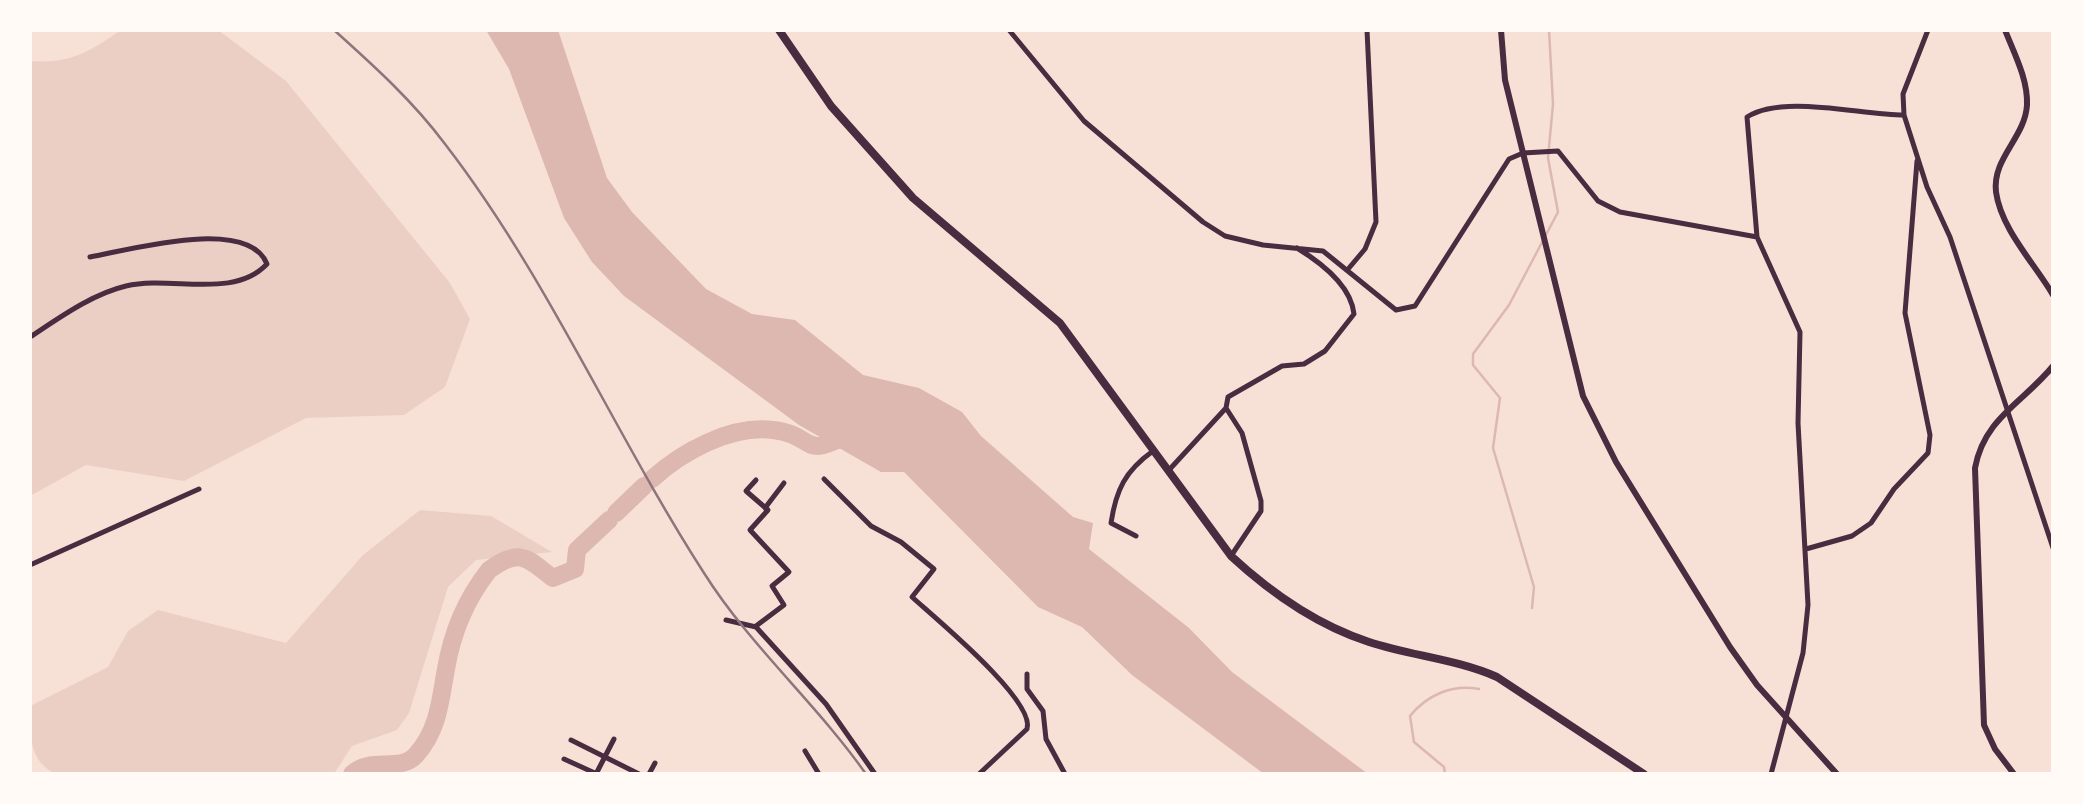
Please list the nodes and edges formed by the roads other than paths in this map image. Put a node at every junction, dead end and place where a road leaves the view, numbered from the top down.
1 (779, 30) edge
2 (1009, 30) edge
3 (1368, 30) edge
4 (1501, 30) edge
5 (1928, 30) edge
6 (2005, 30) edge
7 (1904, 115) junction
8 (1523, 153) junction
9 (1917, 153) junction
10 (1757, 237) junction
11 (1294, 247) junction
12 (90, 257) dead end
13 (1348, 269) junction
14 (2053, 295) edge
15 (30, 337) edge
16 (2053, 366) edge
17 (1226, 408) junction
18 (2006, 409) junction
19 (1153, 451) junction
20 (1167, 471) junction
21 (824, 479) dead end
22 (756, 480) dead end
23 (784, 483) dead end
24 (199, 489) dead end
25 (765, 508) junction
26 (1136, 536) dead end
27 (2053, 548) edge
28 (1806, 550) junction
29 (1230, 556) junction
30 (30, 564) edge
31 (730, 622) dead end
32 (756, 627) junction
33 (1027, 674) dead end
34 (1786, 718) junction
35 (571, 740) dead end
36 (614, 740) dead end
37 (805, 751) dead end
38 (605, 756) junction
39 (564, 759) dead end
40 (654, 763) dead end
41 (596, 774) edge
42 (639, 774) edge
43 (649, 774) edge
44 (819, 774) edge
45 (875, 774) edge
46 (978, 774) edge
47 (1065, 774) edge
48 (1644, 774) edge
49 (1771, 774) edge
50 (1837, 774) edge
51 (2014, 774) edge

1 - 19 main road
2 - 11 street
3 - 13 street
4 - 8 street
5 - 7 street
6 - 14 street
7 - 9 street
7 - 10 street
8 - 10 street
8 - 13 street
8 - 34 street
9 - 18 street
9 - 28 street
10 - 28 street
11 - 13 street
11 - 17 street
12 - 15 street
16 - 18 street
17 - 20 street
17 - 29 street
18 - 27 street
18 - 51 street
19 - 20 main road
19 - 26 street
20 - 29 main road
21 - 46 street
22 - 25 street
23 - 25 street
24 - 30 street
25 - 32 street
28 - 34 street
29 - 48 main road
31 - 32 street
32 - 45 street
33 - 47 street
34 - 49 street
34 - 50 street
35 - 38 street
36 - 38 street
37 - 44 street
38 - 41 street
38 - 42 street
39 - 41 street
40 - 43 street

